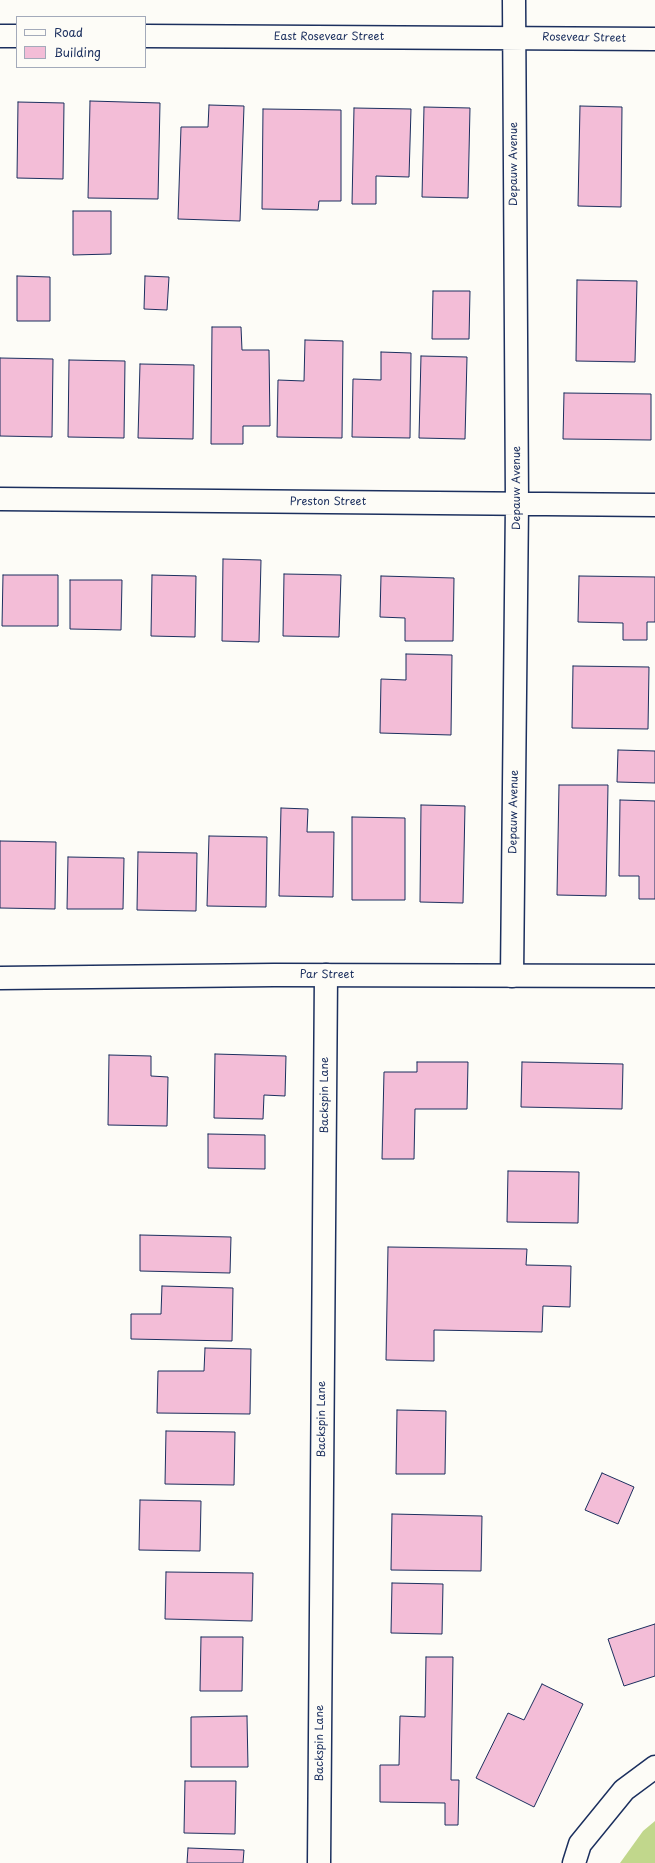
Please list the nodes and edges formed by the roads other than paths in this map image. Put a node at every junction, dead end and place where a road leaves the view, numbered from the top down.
1 (514, 0) edge
2 (0, 36) edge
3 (16, 36) edge
4 (146, 36) edge
5 (513, 38) junction
6 (655, 39) edge
7 (0, 499) edge
8 (517, 503) junction
9 (655, 505) edge
10 (326, 975) junction
11 (512, 976) junction
12 (655, 976) edge
13 (0, 978) edge
14 (655, 1767) edge
15 (319, 1863) edge
16 (574, 1863) edge

1 - 5 street, Depauw Avenue
2 - 3 street
4 - 5 street, East Rosevear Street
5 - 6 street, Rosevear Street
5 - 8 street, Depauw Avenue
7 - 8 street, Preston Street
8 - 9 street, Preston Street
8 - 11 street, Depauw Avenue
10 - 11 street, Par Street
10 - 13 street, Par Street
10 - 15 street, Backspin Lane
11 - 12 street, Par Street
14 - 16 street

